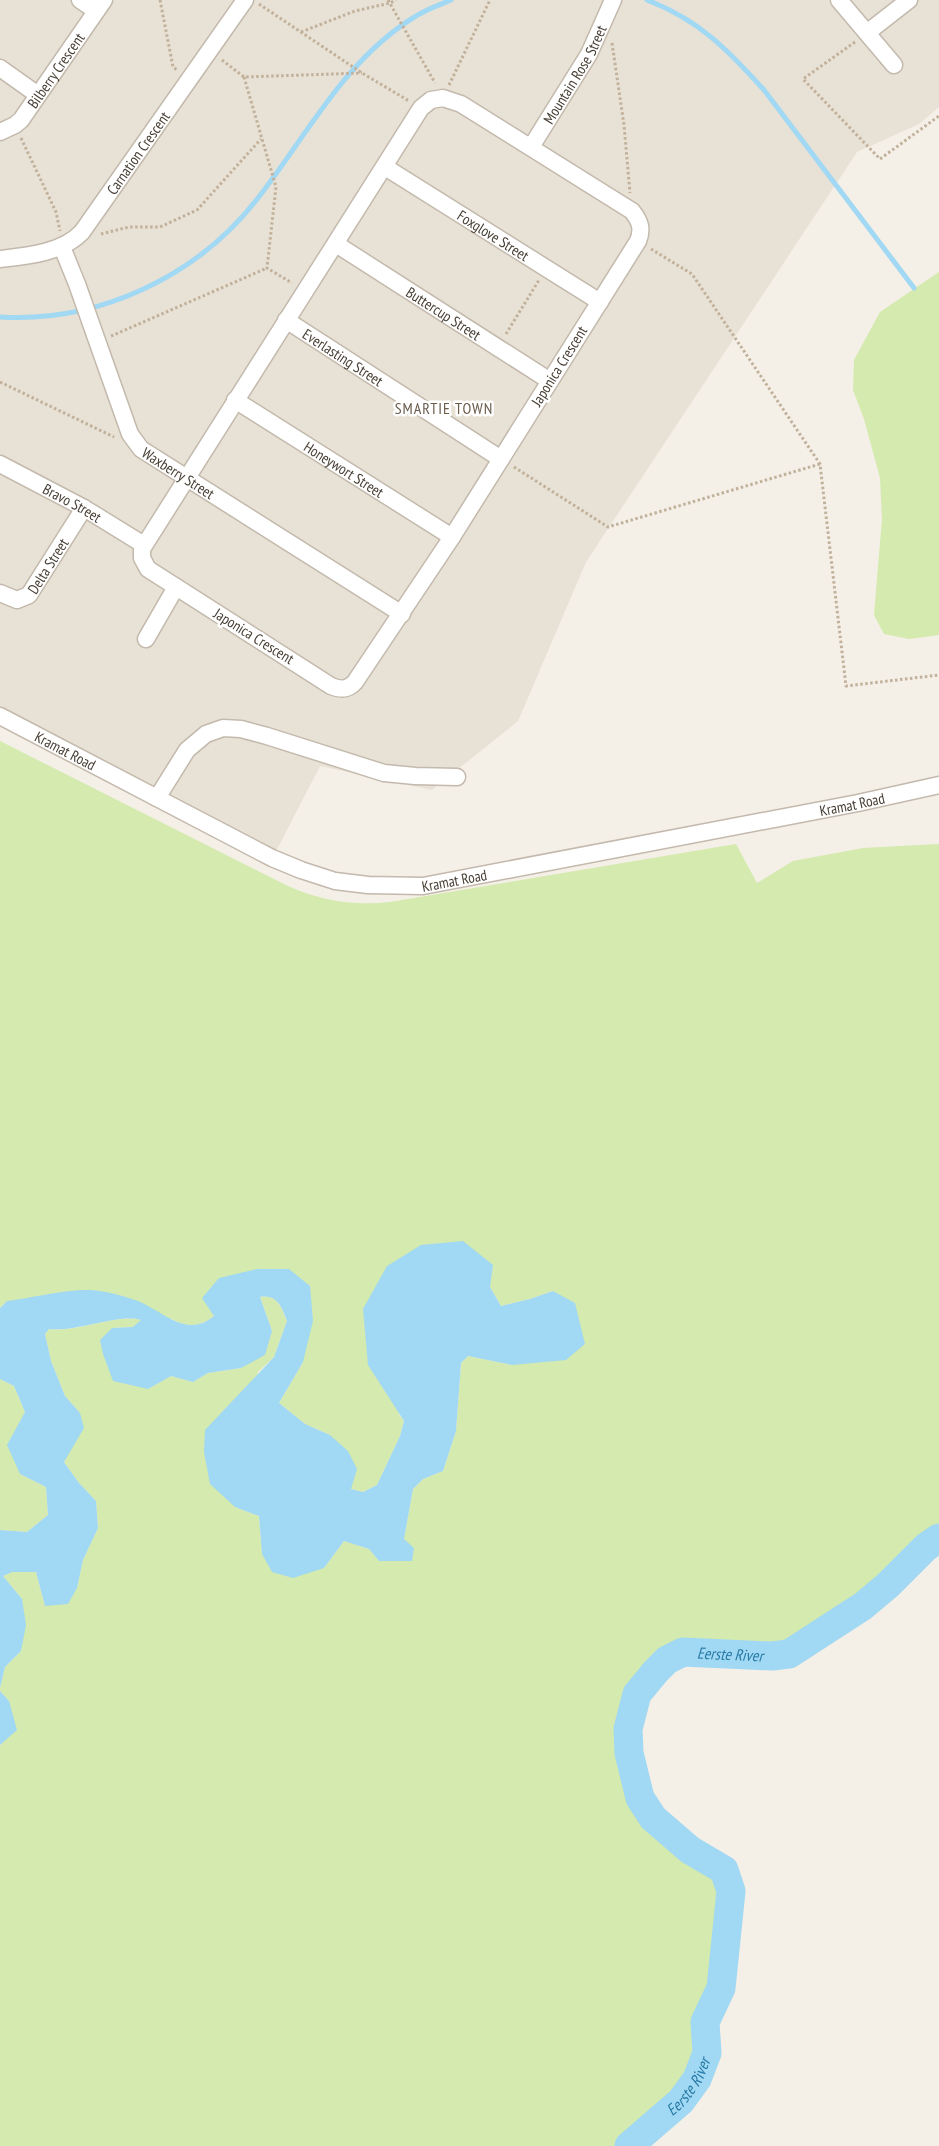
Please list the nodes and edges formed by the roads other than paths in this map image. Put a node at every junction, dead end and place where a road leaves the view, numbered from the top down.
1 (80, 0) edge
2 (245, 0) edge
3 (839, 0) edge
4 (908, 0) edge
5 (100, 6) edge
6 (610, 8) edge
7 (868, 32) junction
8 (894, 65) dead end
9 (0, 68) edge
10 (38, 95) junction
11 (0, 132) edge
12 (531, 147) junction
13 (385, 167) junction
14 (69, 243) junction
15 (336, 244) junction
16 (0, 259) edge
17 (600, 302) junction
18 (286, 320) junction
19 (550, 381) junction
20 (235, 400) junction
21 (501, 459) junction
22 (0, 464) edge
23 (185, 478) junction
24 (84, 508) junction
25 (452, 537) junction
26 (144, 545) junction
27 (176, 587) junction
28 (0, 593) edge
29 (402, 614) junction
30 (146, 639) dead end
31 (0, 716) edge
32 (457, 777) dead end
33 (939, 785) edge
34 (157, 798) junction

1 - 5 street
2 - 14 street, Carnation Crescent
3 - 7 street
4 - 7 street
5 - 10 street, Bilberry Crescent
6 - 12 street, Mountain Rose Street
7 - 8 street
9 - 10 street
10 - 11 street, Bilberry Crescent
12 - 13 street
12 - 17 street, Japonica Crescent
13 - 15 street
13 - 17 street, Foxglove Street
14 - 16 street
14 - 23 street, Waxberry Street
15 - 18 street
15 - 19 street, Buttercup Street
17 - 19 street, Japonica Crescent
18 - 20 street
18 - 21 street, Everlasting Street
19 - 21 street, Japonica Crescent
20 - 23 street
20 - 25 street, Honeywort Street
21 - 25 street, Japonica Crescent
22 - 24 street, Bravo Street
23 - 26 street
23 - 29 street, Waxberry Street
24 - 26 street, Bravo Street
24 - 28 street, Delta Street
25 - 29 street, Japonica Crescent
26 - 27 street, Japonica Crescent
27 - 29 street, Japonica Crescent
27 - 30 street
31 - 34 street, Kramat Road
32 - 34 street
33 - 34 street, Kramat Road

